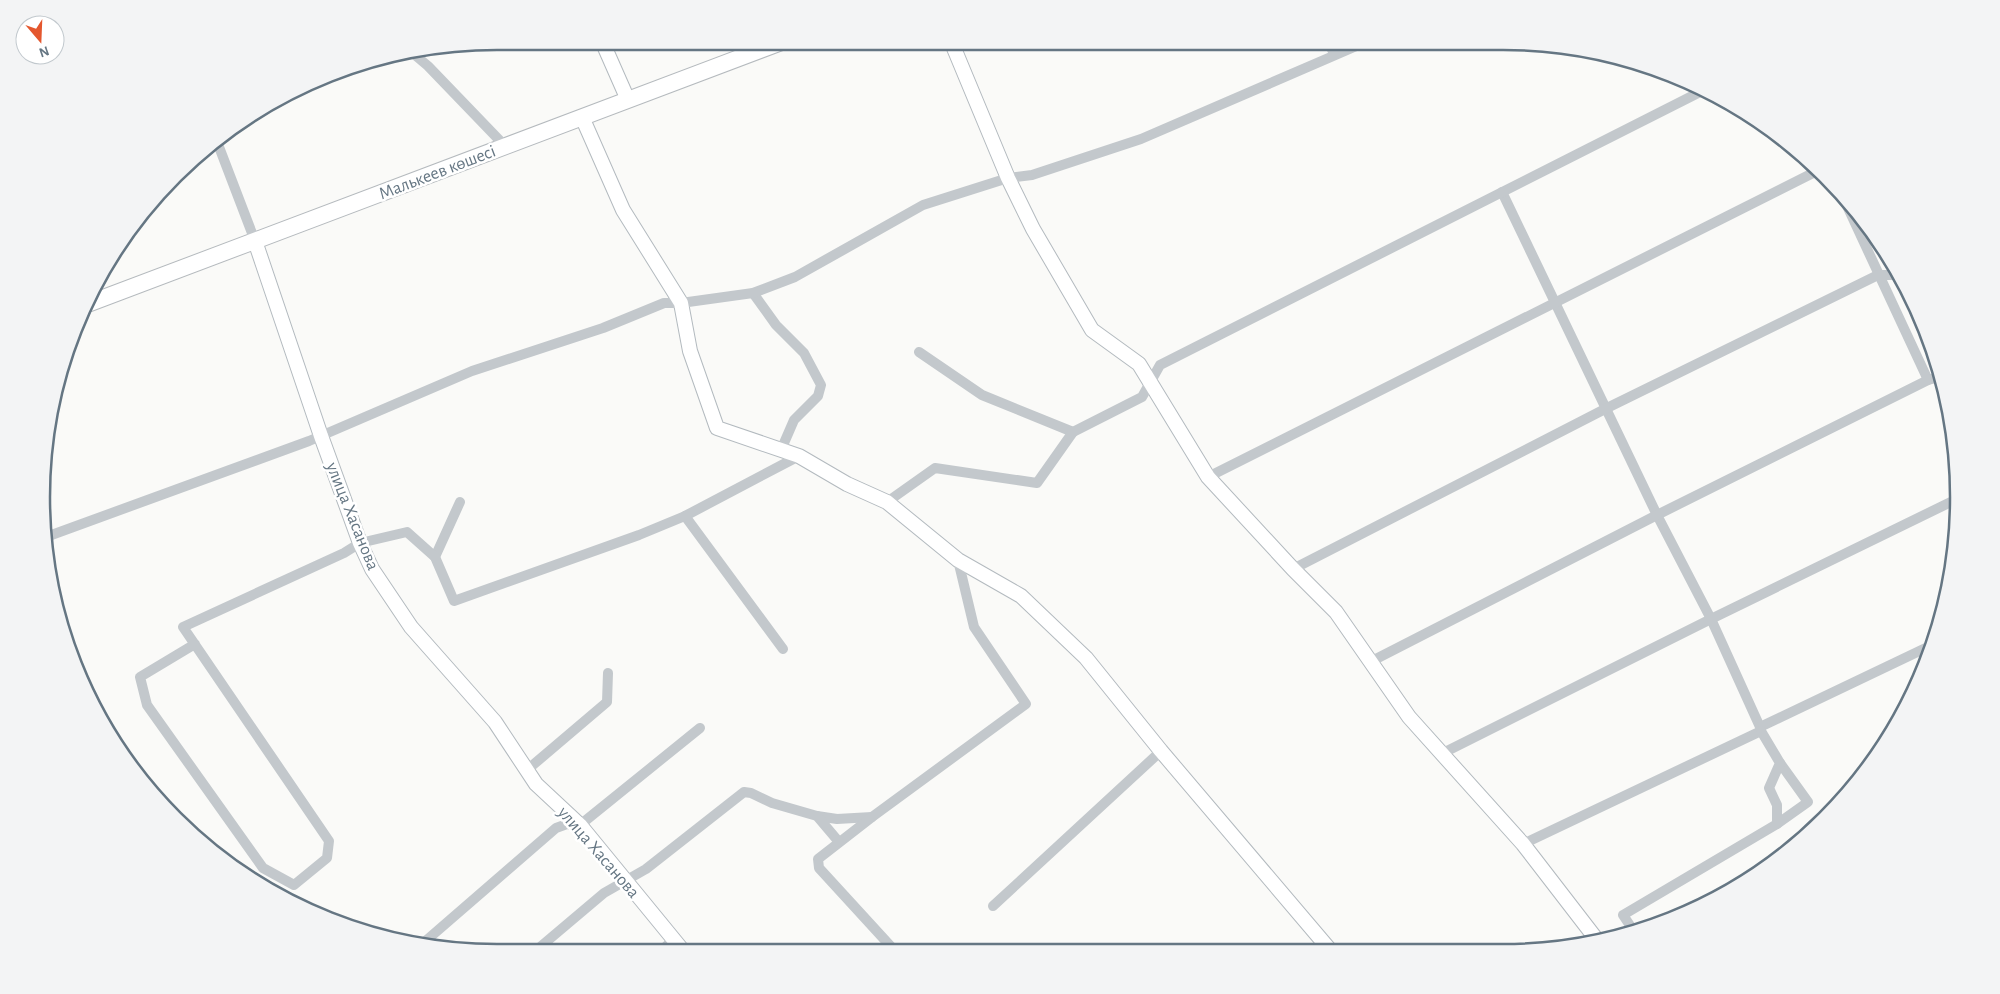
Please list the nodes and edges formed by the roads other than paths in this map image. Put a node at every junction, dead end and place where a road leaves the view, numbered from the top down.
1 (606, 50) edge
2 (760, 50) edge
3 (955, 50) edge
4 (1332, 50) edge
5 (1344, 50) edge
6 (1334, 54) junction
7 (418, 58) edge
8 (1696, 94) edge
9 (628, 100) junction
10 (582, 117) junction
11 (504, 146) junction
12 (219, 147) edge
13 (1811, 174) edge
14 (1008, 178) junction
15 (1502, 192) junction
16 (1852, 217) edge
17 (255, 241) junction
18 (1878, 275) junction
19 (1891, 275) edge
20 (753, 293) junction
21 (95, 301) edge
22 (681, 303) junction
23 (1554, 304) junction
24 (919, 352) dead end
25 (1140, 364) junction
26 (1160, 365) junction
27 (1934, 378) edge
28 (1928, 380) junction
29 (1152, 382) junction
30 (1142, 397) junction
31 (1164, 402) junction
32 (1607, 408) junction
33 (1073, 432) junction
34 (321, 436) junction
35 (781, 450) junction
36 (799, 456) junction
37 (1208, 477) junction
38 (460, 502) dead end
39 (888, 502) junction
40 (1950, 502) edge
41 (1657, 515) junction
42 (686, 516) junction
43 (52, 535) edge
44 (360, 543) junction
45 (435, 557) junction
46 (958, 560) junction
47 (1293, 569) junction
48 (1711, 619) junction
49 (194, 644) junction
50 (783, 649) dead end
51 (1923, 649) edge
52 (1370, 662) junction
53 (608, 673) dead end
54 (700, 728) dead end
55 (1761, 729) junction
56 (1161, 751) junction
57 (1441, 754) junction
58 (1780, 763) junction
59 (528, 770) junction
60 (817, 816) junction
61 (872, 817) junction
62 (1777, 824) junction
63 (580, 825) junction
64 (839, 842) junction
65 (1523, 844) junction
66 (626, 882) junction
67 (993, 906) dead end
68 (1631, 925) edge
69 (1593, 934) edge
70 (430, 938) edge
71 (674, 940) junction
72 (544, 944) edge
73 (669, 944) edge
74 (677, 944) edge
75 (889, 944) edge
76 (1325, 944) edge

1 - 9 street
2 - 9 main road, Малькеев көшесі
3 - 14 street
4 - 6 street
5 - 6 street
6 - 14 street
7 - 11 street
8 - 15 street
9 - 10 main road, Малькеев көшесі
10 - 11 main road, Малькеев көшесі
10 - 22 street
11 - 17 main road, Малькеев көшесі
12 - 17 street, улица Хасанова
13 - 23 street
14 - 20 street
14 - 25 street
15 - 23 street
15 - 26 street
16 - 18 street
17 - 21 main road, Малькеев көшесі
17 - 34 street, улица Хасанова
18 - 19 street
18 - 28 street
18 - 32 street
20 - 22 street
20 - 35 street
22 - 34 street
22 - 35 street
23 - 32 street
23 - 37 street
24 - 33 street
25 - 26 street
25 - 29 street
26 - 29 street
27 - 28 street
28 - 41 street
29 - 30 street
29 - 31 street
30 - 31 street
30 - 33 street
31 - 37 street
32 - 41 street
32 - 47 street
33 - 39 street
34 - 43 street
34 - 44 street, улица Хасанова
35 - 36 street
36 - 39 street
36 - 42 street
37 - 47 street
38 - 45 street
39 - 46 street
40 - 48 street
41 - 48 street
41 - 52 street
42 - 45 street
42 - 50 street
44 - 45 street
44 - 49 street
44 - 59 street, улица Хасанова
46 - 56 street
46 - 61 street
47 - 52 street
48 - 55 street
48 - 57 street
49 - 49 street
51 - 55 street
52 - 57 street
53 - 59 street
54 - 63 street
55 - 58 street
55 - 65 street
56 - 67 street
56 - 76 street
57 - 65 street
58 - 62 street
58 - 62 street
59 - 63 street, улица Хасанова
60 - 61 street
60 - 64 street
60 - 66 street
61 - 64 street
62 - 68 street
63 - 66 street, улица Хасанова
63 - 70 street
64 - 75 street
65 - 69 street
66 - 71 street, улица Хасанова
66 - 72 street
71 - 73 street
71 - 74 street, улица Хасанова

